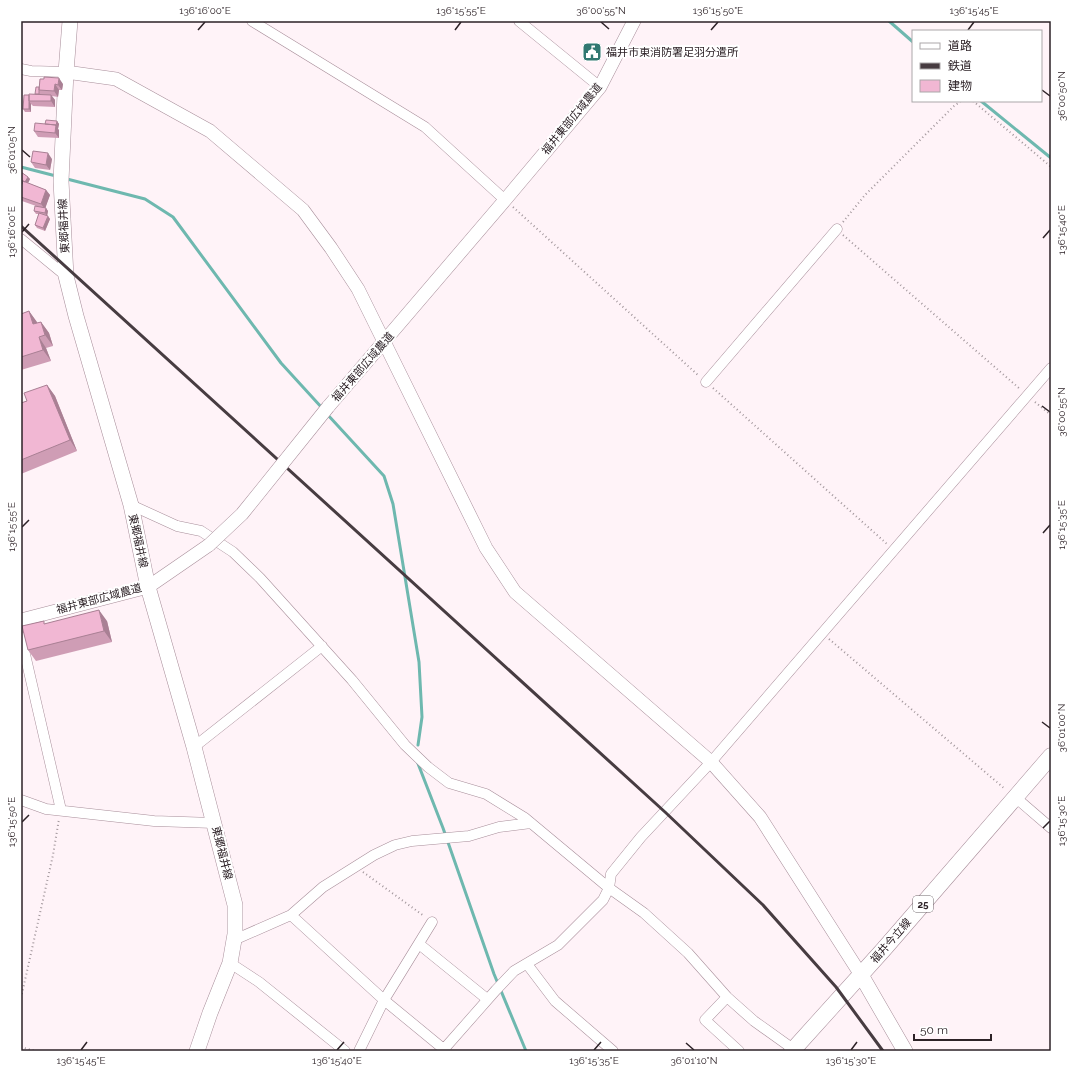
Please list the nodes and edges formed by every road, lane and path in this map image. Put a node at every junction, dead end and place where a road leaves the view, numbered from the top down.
1 (70, 21) edge
2 (252, 21) edge
3 (519, 21) edge
4 (634, 21) edge
5 (21, 69) edge
6 (66, 72) junction
7 (600, 87) junction
8 (960, 102) edge
9 (974, 102) edge
10 (1051, 165) edge
11 (505, 200) junction
12 (837, 229) junction
13 (21, 239) edge
14 (66, 276) junction
15 (383, 342) junction
16 (1051, 368) edge
17 (706, 382) dead end
18 (1028, 396) junction
19 (1051, 415) edge
20 (131, 505) junction
21 (148, 587) junction
22 (21, 620) edge
23 (823, 633) junction
24 (21, 637) edge
25 (322, 646) junction
26 (194, 747) junction
27 (1051, 756) edge
28 (712, 762) junction
29 (1015, 797) junction
30 (21, 800) edge
31 (60, 810) junction
32 (214, 823) junction
33 (531, 823) junction
34 (1051, 828) edge
35 (356, 867) junction
36 (609, 888) junction
37 (291, 915) junction
38 (432, 922) joint
39 (234, 940) junction
40 (418, 944) junction
41 (230, 963) junction
42 (526, 964) junction
43 (861, 975) junction
44 (727, 997) junction
45 (21, 998) edge
46 (487, 999) junction
47 (384, 1000) junction
48 (21, 1046) edge
49 (445, 1050) edge
50 (794, 1050) edge
51 (35, 1051) edge
52 (197, 1051) edge
53 (345, 1051) edge
54 (359, 1051) edge
55 (613, 1051) edge
56 (739, 1051) edge
57 (905, 1051) edge

1 - 6 main road, 東郷福井線
2 - 11 street
3 - 7 street
4 - 7 street, 福井東部広域農道
5 - 6 street
6 - 14 main road, 東郷福井線
6 - 15 street
7 - 11 street, 福井東部広域農道
8 - 12 path
9 - 10 path
11 - 15 street, 福井東部広域農道
12 - 17 street
12 - 18 path
13 - 14 street
14 - 20 main road, 東郷福井線
15 - 21 street, 福井東部広域農道, bridge
15 - 28 street
16 - 18 street
18 - 19 path
18 - 23 street
20 - 21 main road, 東郷福井線
20 - 25 street
21 - 22 street, 福井東部広域農道
21 - 26 main road, 東郷福井線
23 - 28 street
23 - 29 path
24 - 31 street
25 - 26 street
25 - 33 street
26 - 32 main road, 東郷福井線
27 - 29 main road, 福井今立線 / 25
28 - 36 street
28 - 43 street
29 - 34 street
29 - 43 main road, 福井今立線 / 25
30 - 31 street
31 - 32 street
31 - 45 path
32 - 39 main road, 東郷福井線
33 - 35 street
33 - 36 street
35 - 37 street
35 - 38 path
36 - 42 street
36 - 44 street
37 - 39 street
37 - 47 street
38 - 40 street
39 - 41 main road, 東郷福井線
40 - 46 street
40 - 47 street
41 - 52 main road, 東郷福井線
41 - 53 street
42 - 46 street
42 - 55 street
43 - 50 main road, 福井今立線 / 25
43 - 57 main road
44 - 50 street
44 - 56 street
46 - 49 street
47 - 49 street
47 - 54 street
48 - 51 path

